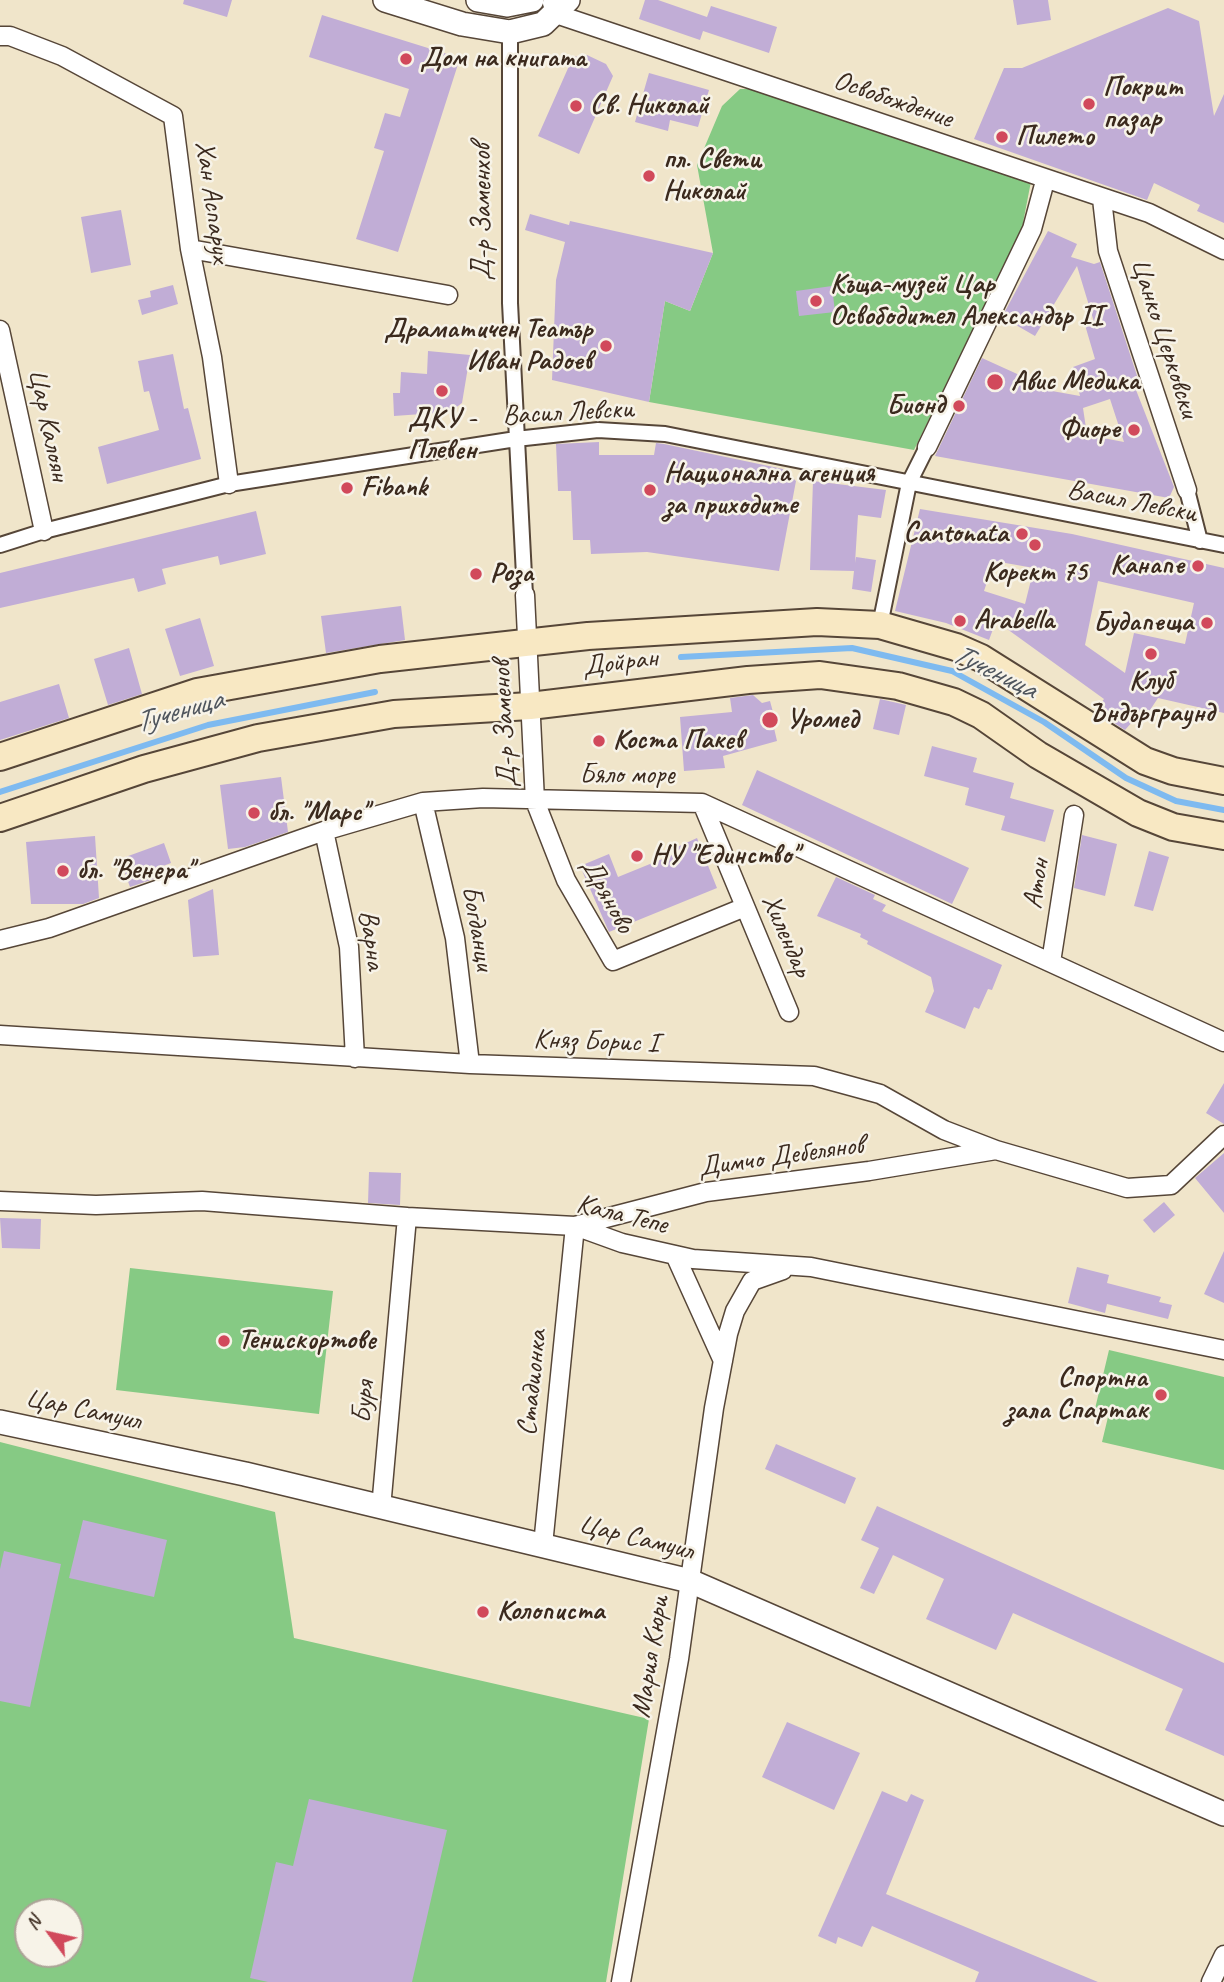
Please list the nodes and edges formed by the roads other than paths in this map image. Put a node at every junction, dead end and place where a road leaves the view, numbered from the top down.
1 (385, 0) edge
2 (478, 0) edge
3 (532, 0) edge
4 (559, 5) edge
5 (510, 32) junction
6 (0, 36) edge
7 (1045, 181) junction
8 (1102, 199) junction
9 (190, 248) junction
10 (1224, 250) edge
11 (448, 295) dead end
12 (0, 330) edge
13 (516, 439) junction
14 (927, 447) joint
15 (909, 483) junction
16 (229, 484) junction
17 (1187, 490) joint
18 (44, 531) junction
19 (1200, 541) junction
20 (0, 545) edge
21 (1224, 545) edge
22 (525, 595) joint
23 (880, 625) junction
24 (527, 644) junction
25 (530, 706) junction
26 (0, 757) edge
27 (1224, 781) edge
28 (535, 801) junction
29 (423, 802) junction
30 (702, 803) junction
31 (1074, 815) dead end
32 (0, 818) edge
33 (324, 831) junction
34 (1224, 836) edge
35 (745, 907) junction
36 (0, 940) edge
37 (1051, 962) junction
38 (789, 1012) dead end
39 (0, 1035) edge
40 (1224, 1042) edge
41 (355, 1058) junction
42 (470, 1064) junction
43 (1224, 1135) edge
44 (996, 1150) junction
45 (0, 1201) edge
46 (407, 1217) junction
47 (575, 1226) junction
48 (675, 1255) junction
49 (811, 1267) junction
50 (1224, 1350) edge
51 (723, 1361) junction
52 (0, 1422) edge
53 (380, 1508) junction
54 (543, 1545) junction
55 (690, 1581) junction
56 (1224, 1814) edge
57 (1224, 1955) edge
58 (621, 1982) edge
59 (1211, 1982) edge

1 - 5 street
2 - 3 street
4 - 5 street
4 - 7 street, Освобождение
5 - 13 street, Д-р Заменхов
6 - 9 street, Хан Аспарух
7 - 8 street, Освобождение
7 - 14 street
8 - 10 street, Освобождение
8 - 17 street, Цанко Церковски
9 - 11 street
9 - 16 street, Хан Аспарух
12 - 18 street, Цар Калоян
13 - 15 street, Васил Левски
13 - 16 street, Васил Левски
13 - 22 street, Д-р Заменхов
14 - 15 street
15 - 19 street, Васил Левски
15 - 23 street
16 - 18 street, Васил Левски
17 - 19 street
18 - 20 street, Васил Левски
19 - 21 street, Васил Левски
22 - 24 street, Д-р Заменхов
23 - 24 main road, Дойран
23 - 27 main road, Дойран
24 - 25 street, Д-р Заменов
24 - 26 main road, Дойран
25 - 28 street, Д-р Заменов
25 - 32 main road, Дойран
25 - 34 main road, Дойран
28 - 29 street, Бяло море
28 - 30 street, Бяло море
28 - 35 street, Дряново
29 - 33 street, Бяло море
29 - 42 street, Богданци
30 - 35 street, Хилендар
30 - 37 street, Бяло море
31 - 37 street, Атон
33 - 36 street, Бяло море
33 - 41 street, Варна
35 - 38 street, Хилендар
37 - 40 street, Бяло море
39 - 41 street, Княз Борис I
41 - 42 street, Княз Борис I
42 - 44 street, Княз Борис I
43 - 44 street, Княз Борис I
44 - 47 street, Димчо Дебелянов
45 - 46 street, Кала Тепе
46 - 47 street, Кала Тепе
46 - 53 street, Буря
47 - 48 street, Кала Тепе
47 - 54 street, Стадионка
48 - 49 street, Кала Тепе
48 - 51 street
49 - 50 street, Кала Тепе
49 - 51 street, Мария Кюри
51 - 55 street, Мария Кюри
52 - 53 street, Цар Самуил
53 - 54 street, Цар Самуил
54 - 55 street, Цар Самуил
55 - 56 street, Цар Самуил
55 - 58 street, Мария Кюри
57 - 59 street

